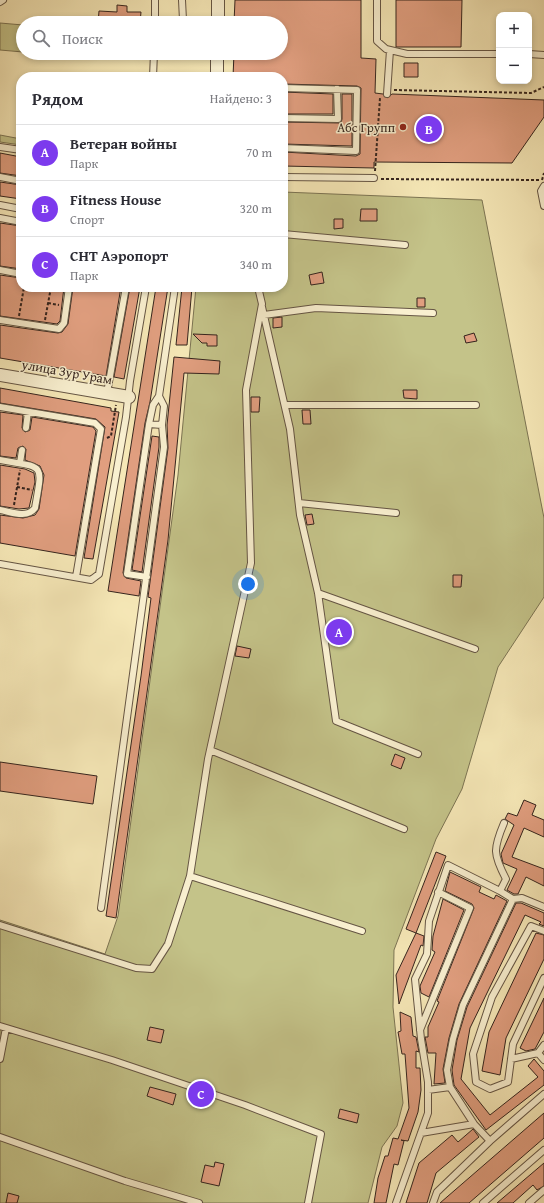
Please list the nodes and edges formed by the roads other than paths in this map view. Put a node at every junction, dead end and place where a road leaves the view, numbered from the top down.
1 (2, 0) edge
2 (155, 0) edge
3 (182, 0) edge
4 (218, 0) edge
5 (377, 0) edge
6 (0, 2) edge
7 (154, 16) edge
8 (183, 16) edge
9 (218, 16) edge
10 (390, 50) junction
11 (496, 54) edge
12 (532, 54) edge
13 (544, 54) edge
14 (154, 60) edge
15 (217, 60) edge
16 (153, 72) edge
17 (217, 72) edge
18 (288, 88) edge
19 (337, 89) junction
20 (388, 92) road end
21 (288, 118) edge
22 (0, 147) edge
23 (288, 148) edge
24 (16, 149) edge
25 (0, 177) edge
26 (288, 177) edge
27 (374, 178) road end
28 (16, 180) edge
29 (544, 182) edge
30 (0, 205) edge
31 (544, 206) edge
32 (16, 208) edge
33 (0, 218) edge
34 (16, 221) edge
35 (288, 234) edge
36 (405, 245) dead end
37 (0, 270) edge
38 (16, 273) edge
39 (68, 292) edge
40 (125, 292) edge
41 (145, 292) edge
42 (173, 292) edge
43 (259, 292) edge
44 (262, 304) junction
45 (433, 313) dead end
46 (264, 315) junction
47 (0, 320) edge
48 (0, 375) edge
49 (107, 393) junction
50 (159, 396) junction
51 (129, 397) junction
52 (284, 405) junction
53 (476, 405) dead end
54 (0, 407) edge
55 (28, 412) junction
56 (149, 424) junction
57 (162, 425) junction
58 (26, 428) dead end
59 (22, 450) dead end
60 (0, 460) edge
61 (20, 463) junction
62 (299, 503) junction
63 (0, 510) edge
64 (396, 513) dead end
65 (0, 564) edge
66 (76, 577) junction
67 (147, 577) junction
68 (318, 593) junction
69 (475, 649) dead end
70 (210, 750) junction
71 (418, 754) dead end
72 (504, 824) dead end
73 (404, 829) dead end
74 (190, 876) junction
75 (500, 891) junction
76 (438, 892) junction
77 (513, 899) junction
78 (544, 907) edge
79 (101, 908) dead end
80 (0, 925) edge
81 (362, 931) dead end
82 (544, 931) edge
83 (544, 978) edge
84 (3, 1027) edge
85 (420, 1032) junction
86 (544, 1045) edge
87 (538, 1053) junction
88 (511, 1058) junction
89 (0, 1059) edge
90 (544, 1060) edge
91 (450, 1087) junction
92 (428, 1090) junction
93 (544, 1095) edge
94 (474, 1124) junction
95 (421, 1133) junction
96 (0, 1137) edge
97 (490, 1141) junction
98 (544, 1150) edge
99 (544, 1190) edge
100 (199, 1203) edge
101 (308, 1203) edge
102 (396, 1203) edge
103 (433, 1203) edge
104 (483, 1203) edge
105 (529, 1203) edge

1 - 6 lane
2 - 7 lane
3 - 8 lane
4 - 9 street
5 - 10 lane
10 - 11 lane
10 - 20 lane
12 - 13 lane
14 - 16 lane
15 - 17 street
18 - 19 lane
19 - 21 lane
19 - 23 lane
22 - 24 lane
25 - 28 lane
26 - 27 lane
29 - 31 lane
30 - 32 lane
33 - 34 lane
35 - 36 lane
37 - 38 lane
39 - 47 lane
40 - 49 lane
41 - 51 lane
42 - 50 lane
43 - 44 lane
44 - 46 lane
44 - 70 lane
45 - 46 lane
46 - 52 lane
48 - 49 street, улица Зур Урам
49 - 51 street, улица Зур Урам
50 - 56 lane
50 - 57 lane
51 - 66 lane
52 - 53 lane
52 - 62 lane
54 - 55 lane
55 - 58 lane
55 - 66 lane
56 - 57 lane
56 - 67 lane
57 - 67 lane
59 - 61 lane
60 - 61 lane
61 - 63 lane
62 - 64 lane
62 - 68 lane
65 - 66 lane
67 - 79 lane
68 - 69 lane
68 - 71 lane
70 - 73 lane
70 - 74 lane
72 - 75 lane
74 - 80 lane
74 - 81 lane
75 - 76 lane
75 - 77 lane
76 - 85 lane
76 - 85 lane
77 - 78 lane
77 - 91 lane
82 - 88 lane
83 - 88 lane
84 - 89 lane
84 - 101 lane
85 - 92 lane
86 - 87 lane
87 - 88 lane
87 - 90 lane
91 - 92 lane
91 - 94 lane
92 - 95 lane
93 - 97 lane
94 - 95 lane
94 - 97 lane
95 - 102 lane
96 - 100 lane
97 - 103 lane
98 - 104 lane
99 - 105 lane

